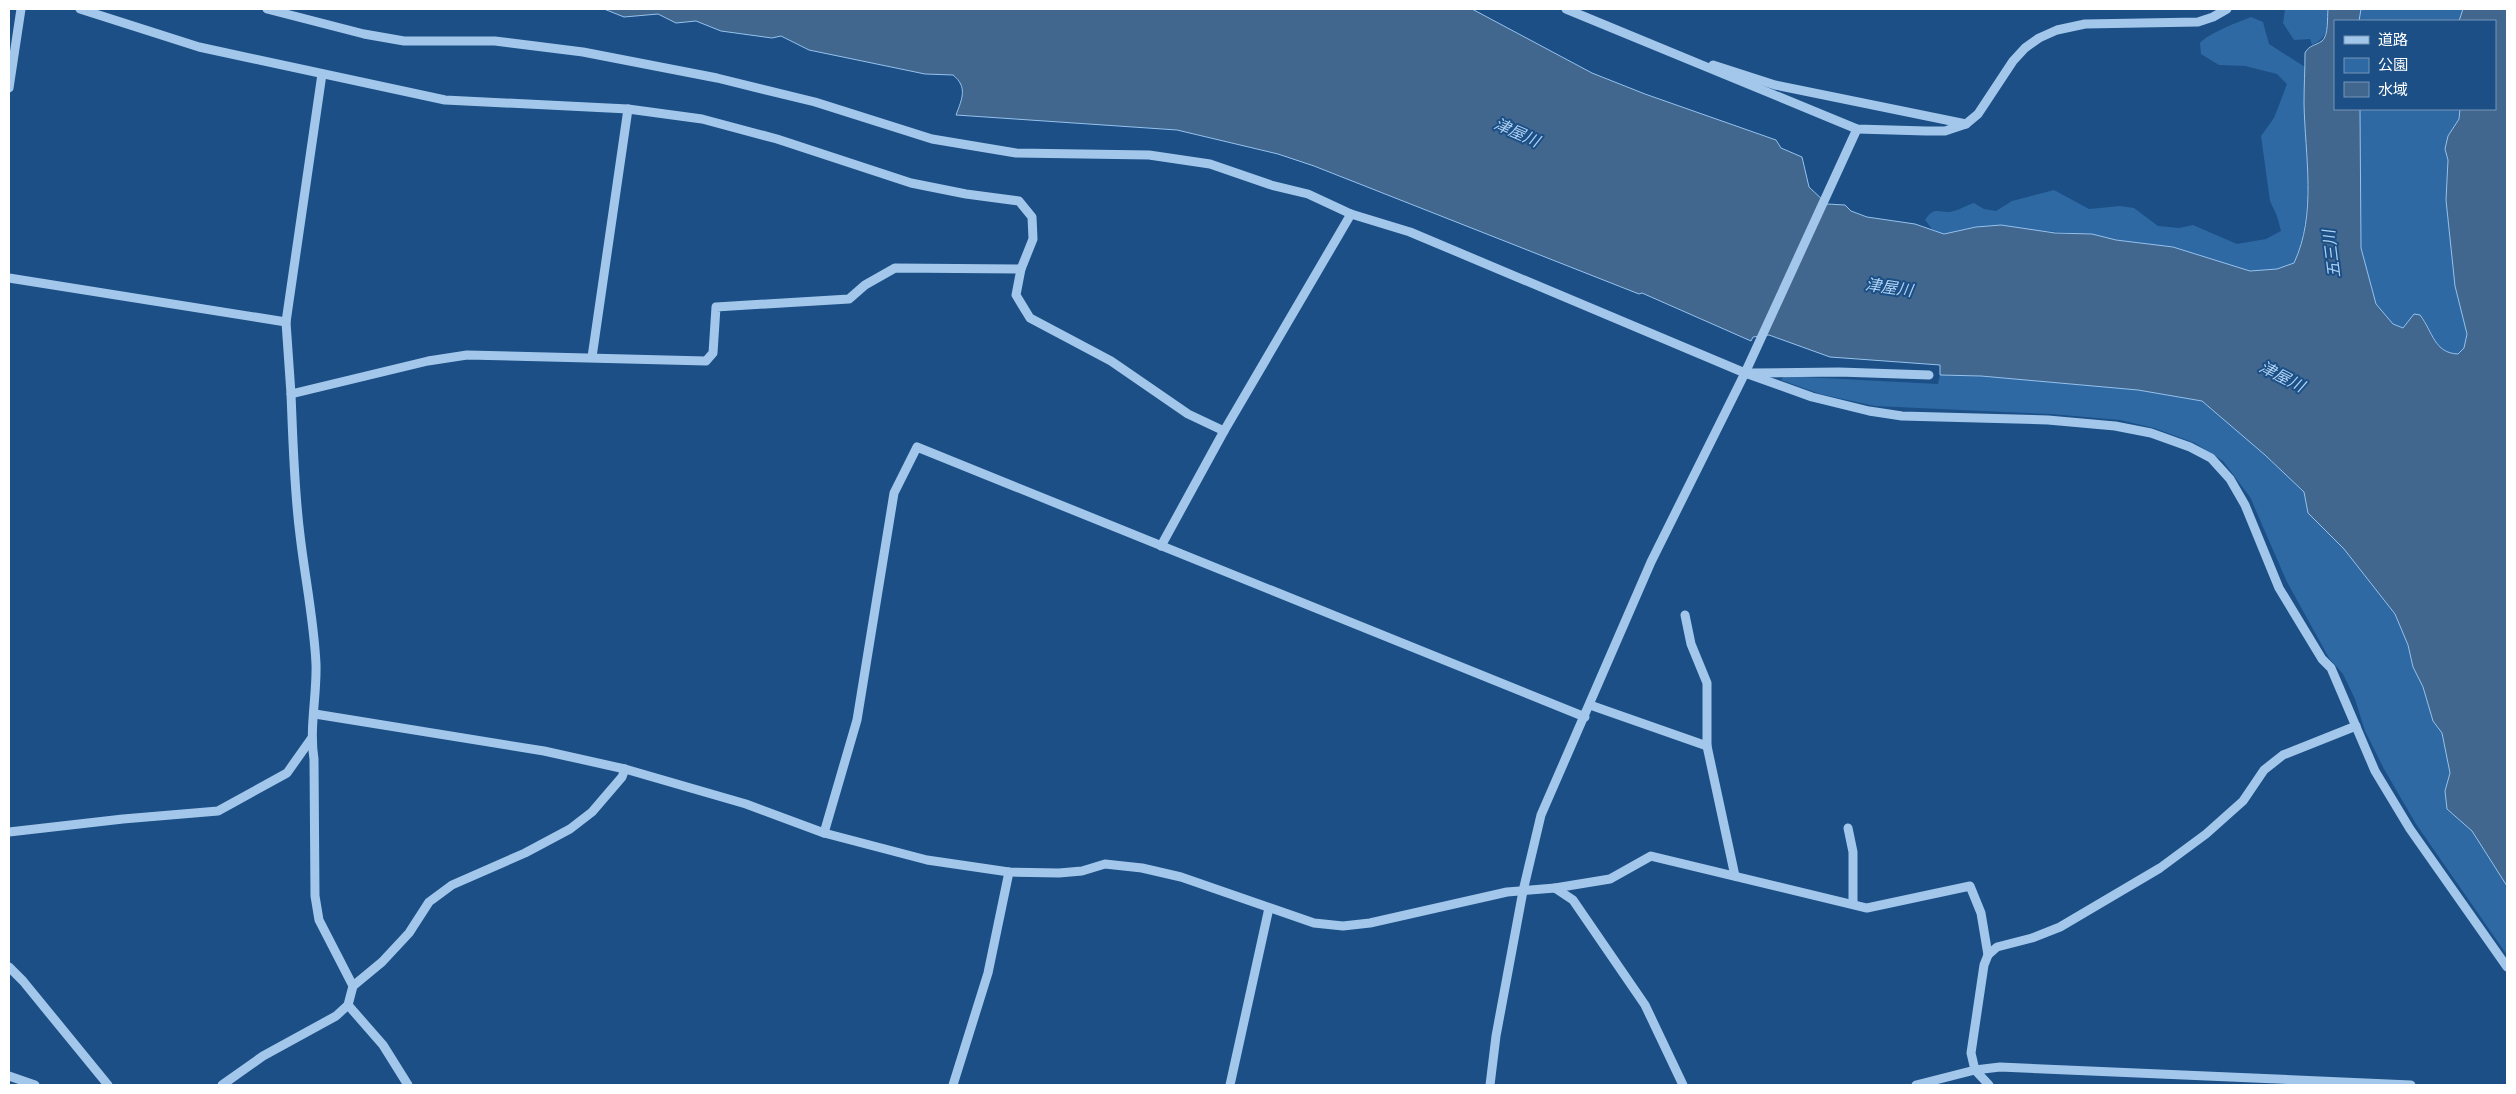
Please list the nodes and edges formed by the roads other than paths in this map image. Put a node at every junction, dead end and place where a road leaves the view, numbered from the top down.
1 (21, 9) edge
2 (80, 9) edge
3 (266, 9) edge
4 (1566, 9) edge
5 (2227, 9) edge
6 (1656, 47) junction
7 (322, 74) junction
8 (9, 88) edge
9 (628, 109) junction
10 (1966, 124) junction
11 (1857, 129) junction
12 (1351, 214) junction
13 (1021, 269) junction
14 (9, 278) edge
15 (286, 322) junction
16 (592, 358) junction
17 (1744, 373) junction
18 (1929, 376) dead end
19 (291, 394) junction
20 (1224, 431) junction
21 (1161, 546) junction
22 (1685, 615) dead end
23 (1590, 705) junction
24 (315, 714) junction
25 (1585, 716) junction
26 (2356, 726) junction
27 (311, 738) junction
28 (1707, 746) junction
29 (625, 769) junction
30 (1848, 828) dead end
31 (9, 832) edge
32 (824, 833) junction
33 (1009, 872) junction
34 (1735, 876) junction
35 (1555, 888) junction
36 (1523, 891) junction
37 (1853, 904) junction
38 (1269, 908) junction
39 (1988, 955) junction
40 (9, 966) edge
41 (2507, 967) edge
42 (353, 986) junction
43 (348, 1005) junction
44 (1976, 1070) junction
45 (9, 1076) edge
46 (35, 1085) edge
47 (108, 1085) edge
48 (222, 1085) edge
49 (408, 1085) edge
50 (953, 1085) edge
51 (1230, 1085) edge
52 (1490, 1085) edge
53 (1683, 1085) edge
54 (1916, 1085) edge
55 (1989, 1085) edge
56 (2411, 1085) edge

1 - 8 street
2 - 7 street
3 - 12 street
4 - 6 street
5 - 10 street
6 - 10 street
6 - 11 street
7 - 9 street
7 - 15 street
9 - 13 street
9 - 16 street
10 - 11 street
11 - 17 street
12 - 17 street
12 - 20 street
13 - 16 street
13 - 20 street
14 - 15 street
15 - 19 street
16 - 19 street
17 - 18 street
17 - 23 street
17 - 26 street
19 - 24 street
20 - 21 street
21 - 25 street
21 - 32 street
22 - 28 street
23 - 25 street
23 - 28 street
24 - 27 street
24 - 29 street
25 - 36 street
26 - 39 street
26 - 41 street
27 - 31 street
27 - 42 street
28 - 34 street
29 - 32 street
29 - 42 street
30 - 37 street
32 - 33 street
33 - 38 street
33 - 50 street
34 - 35 street
34 - 37 street
35 - 36 street
35 - 53 street
36 - 38 street
36 - 52 street
37 - 39 street
38 - 51 street
39 - 44 street
40 - 47 street
42 - 43 street
43 - 48 street
43 - 49 street
44 - 54 street
44 - 55 street
44 - 56 street
45 - 46 street

